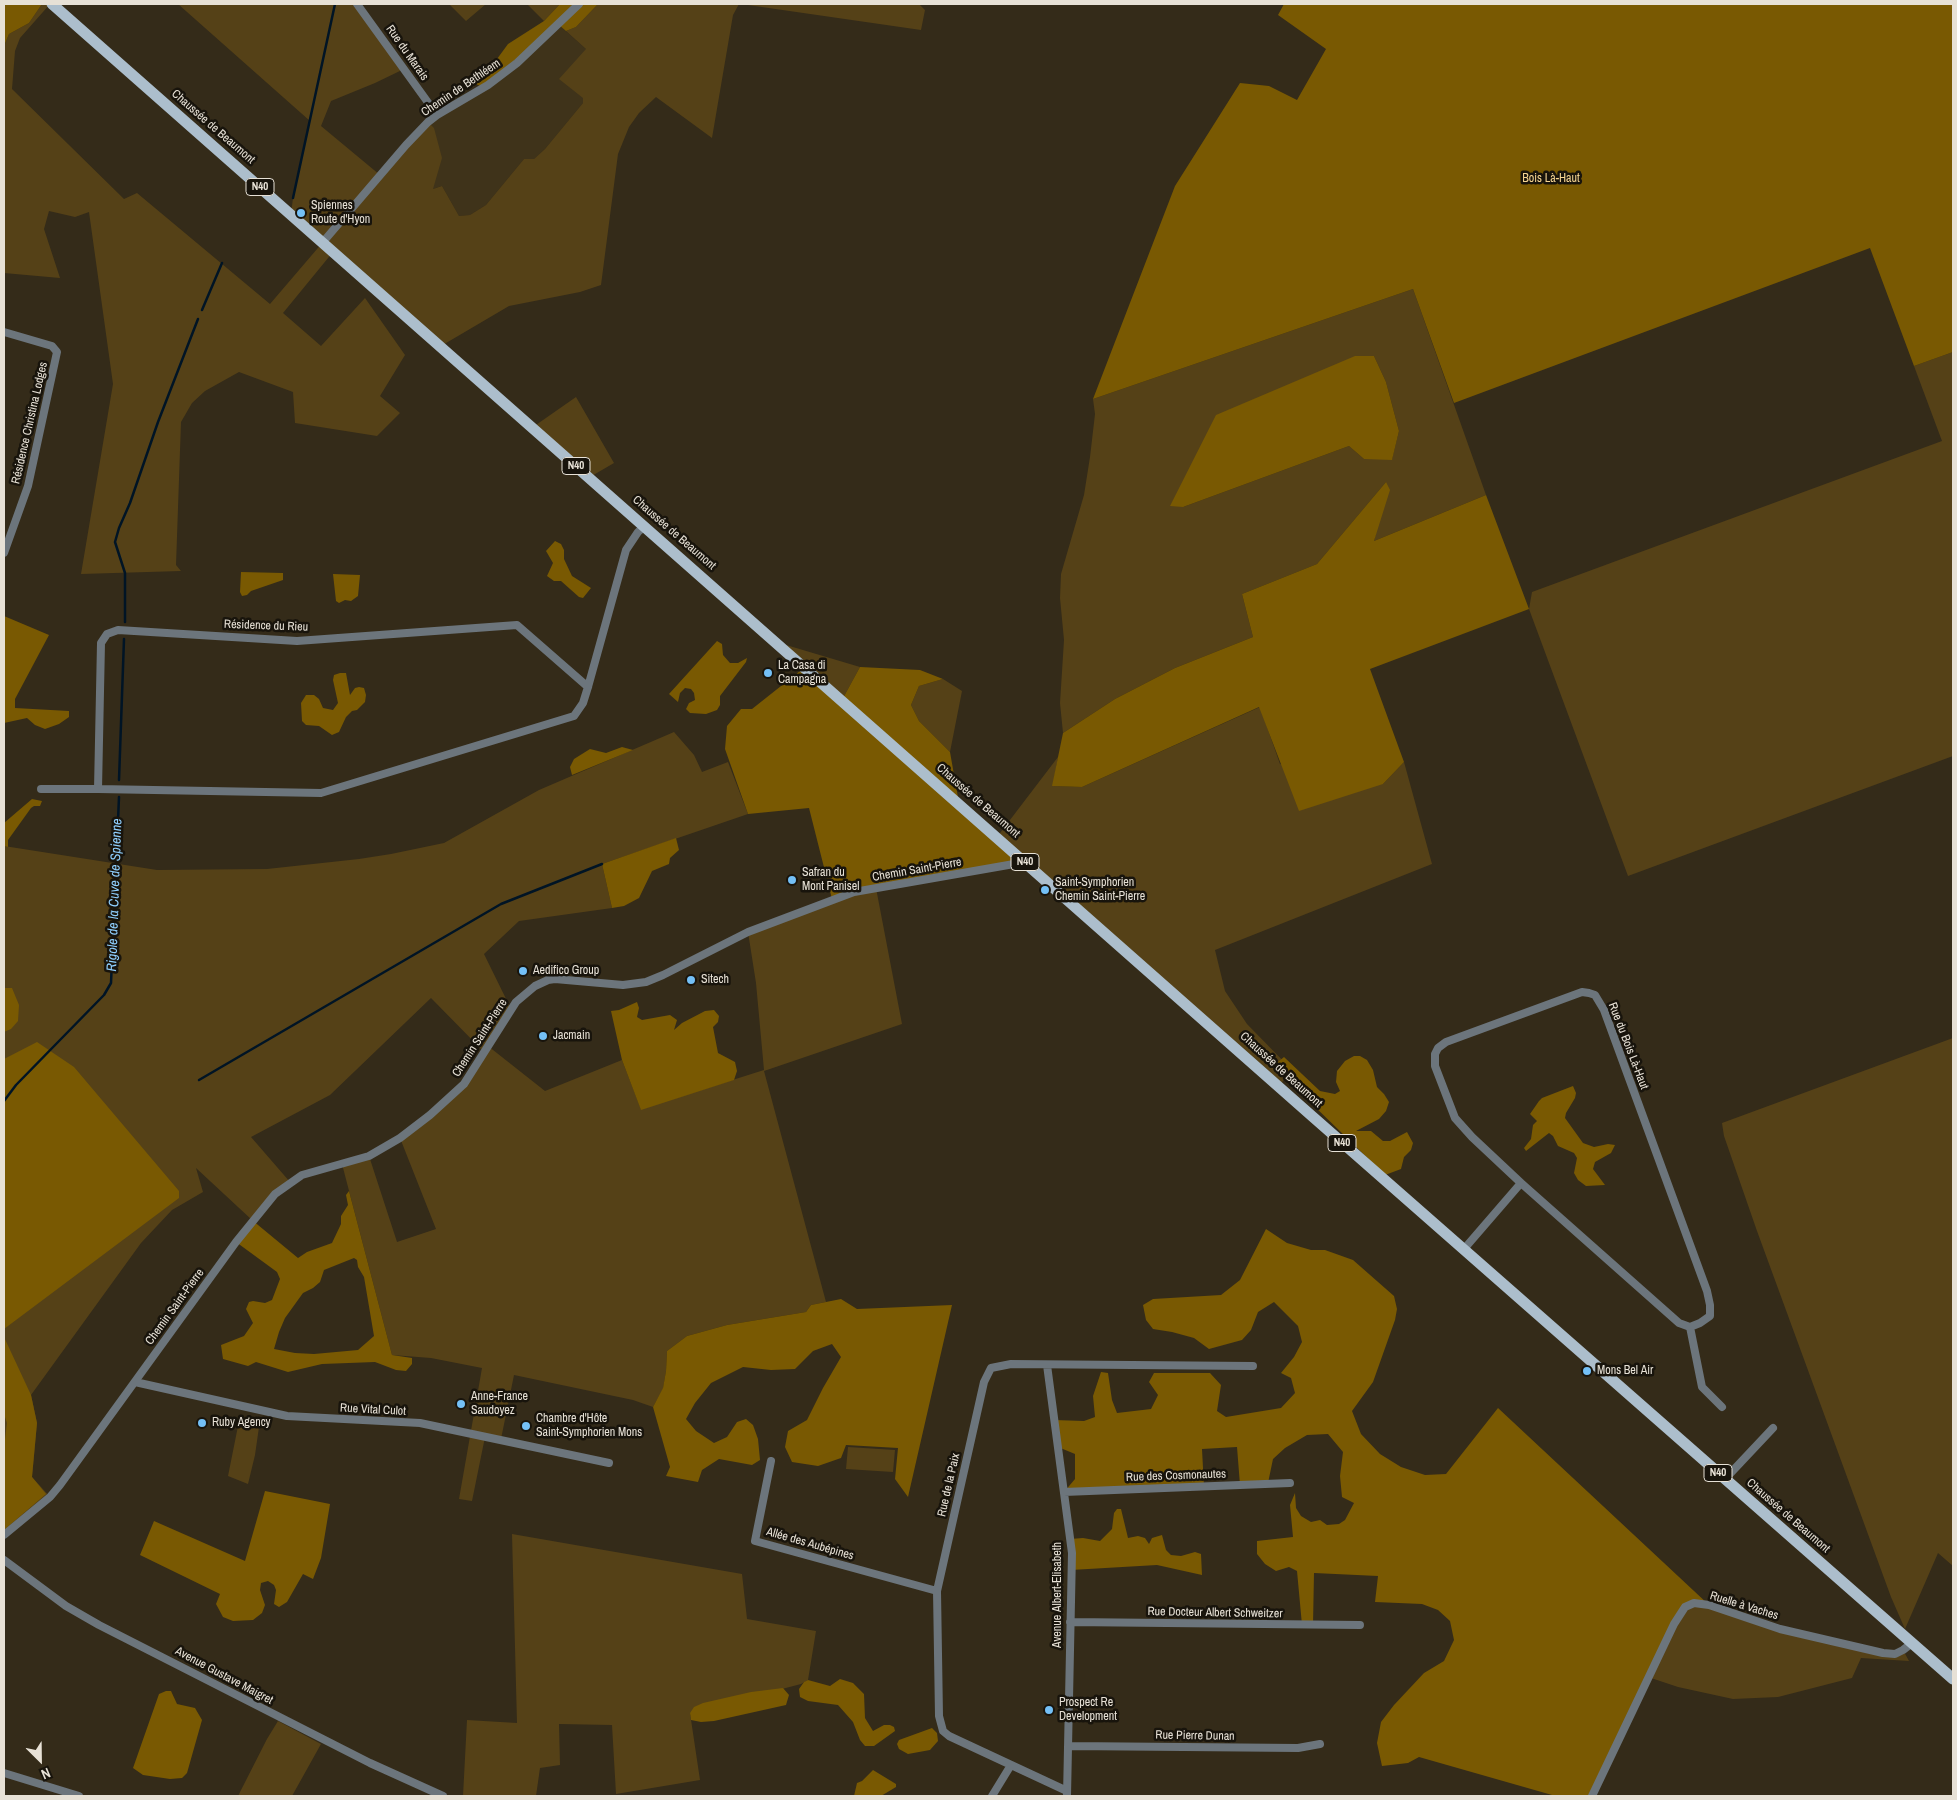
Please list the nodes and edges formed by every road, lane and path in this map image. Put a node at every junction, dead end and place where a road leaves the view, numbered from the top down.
1 (52, 4) edge
2 (358, 4) edge
3 (579, 4) edge
4 (437, 115) junction
5 (323, 242) junction
6 (4, 332) edge
7 (645, 526) junction
8 (4, 553) edge
9 (588, 687) junction
10 (41, 788) dead end
11 (98, 789) junction
12 (1023, 860) junction
13 (1521, 1183) junction
14 (1464, 1249) junction
15 (1690, 1327) junction
16 (1047, 1365) junction
17 (1253, 1366) dead end
18 (135, 1382) junction
19 (1722, 1406) dead end
20 (1773, 1428) dead end
21 (771, 1461) dead end
22 (609, 1463) dead end
23 (1725, 1479) junction
24 (1290, 1483) dead end
25 (1064, 1492) junction
26 (4, 1535) edge
27 (4, 1560) edge
28 (937, 1591) junction
29 (1070, 1622) junction
30 (1360, 1625) dead end
31 (1912, 1643) junction
32 (1953, 1679) edge
33 (1320, 1744) dead end
34 (1069, 1746) junction
35 (1011, 1765) junction
36 (4, 1773) edge
37 (1067, 1793) edge
38 (79, 1796) edge
39 (444, 1796) edge
40 (992, 1796) edge
41 (1592, 1796) edge

1 - 5 main road, Chaussée de Beaumont / N40
2 - 4 street, Rue du Marais
3 - 4 street, Chemin de Bethléem
4 - 5 street, Chemin de Bethléem
5 - 7 main road, Chaussée de Beaumont / N40
6 - 8 street, Résidence Christina Lodges
7 - 9 street
7 - 12 main road, Chaussée de Beaumont / N40
9 - 11 street
9 - 11 street, Résidence du Rieu
10 - 11 street
12 - 14 main road, Chaussée de Beaumont / N40
12 - 18 street, Chemin Saint-Pierre
13 - 14 street
13 - 15 street, Rue du Bois Là-Haut
13 - 15 street, Rue du Bois Là-Haut
14 - 23 main road, Chaussée de Beaumont / N40
15 - 19 street
16 - 17 street, Rue de la Paix
16 - 25 street, Avenue Albert-Elisabeth
16 - 28 street, Rue de la Paix
18 - 22 street, Rue Vital Culot
18 - 26 street, Chemin Saint-Pierre
20 - 23 street
21 - 28 street, Allée des Aubépines
23 - 31 main road, Chaussée de Beaumont / N40
24 - 25 street, Rue des Cosmonautes
25 - 29 street, Avenue Albert-Elisabeth
27 - 39 street, Avenue Gustave Maigret
28 - 35 street, Rue de la Paix
29 - 30 street, Rue Docteur Albert Schweitzer
29 - 34 street, Avenue Albert-Elisabeth
31 - 32 main road, Chaussée de Beaumont / N40
31 - 41 street, Ruelle à Vaches
33 - 34 street, Rue Pierre Dunan
34 - 37 street, Avenue Albert-Elisabeth
35 - 37 street, Rue de la Paix
35 - 40 street
36 - 38 street

